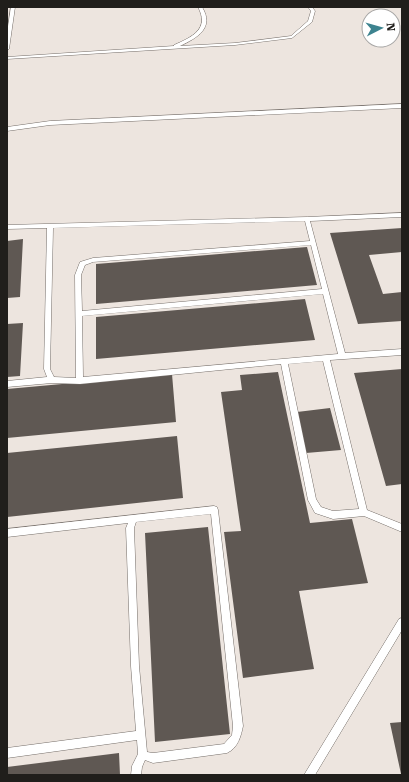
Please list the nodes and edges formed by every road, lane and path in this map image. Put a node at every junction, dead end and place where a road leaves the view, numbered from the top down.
1 (13, 7) edge
2 (200, 7) edge
3 (310, 7) edge
4 (7, 13) edge
5 (13, 13) junction
6 (7, 48) edge
7 (172, 48) junction
8 (7, 58) edge
9 (402, 106) edge
10 (7, 129) edge
11 (402, 215) edge
12 (307, 220) junction
13 (50, 226) junction
14 (7, 227) edge
15 (313, 243) junction
16 (326, 292) junction
17 (80, 314) junction
18 (402, 352) edge
19 (342, 356) junction
20 (326, 358) junction
21 (284, 362) junction
22 (52, 380) junction
23 (80, 381) junction
24 (7, 384) edge
25 (364, 512) junction
26 (133, 520) junction
27 (402, 528) edge
28 (7, 533) edge
29 (402, 622) edge
30 (140, 735) junction
31 (7, 753) edge
32 (142, 755) junction
33 (136, 775) edge
34 (308, 775) edge

1 - 5 lane
2 - 7 lane
3 - 7 lane
4 - 5 lane
5 - 6 lane
7 - 8 lane
9 - 10 lane
11 - 12 lane
12 - 13 lane
12 - 15 lane
13 - 14 lane
13 - 22 lane
15 - 16 lane
15 - 17 lane
16 - 17 lane
16 - 19 lane
17 - 23 lane
18 - 19 lane
19 - 20 lane
20 - 21 lane
20 - 25 lane
21 - 23 lane
21 - 25 lane
22 - 23 lane
22 - 24 lane
25 - 27 lane
26 - 28 lane
26 - 30 lane
26 - 32 lane
29 - 34 lane
30 - 31 lane
30 - 32 lane
32 - 33 lane

